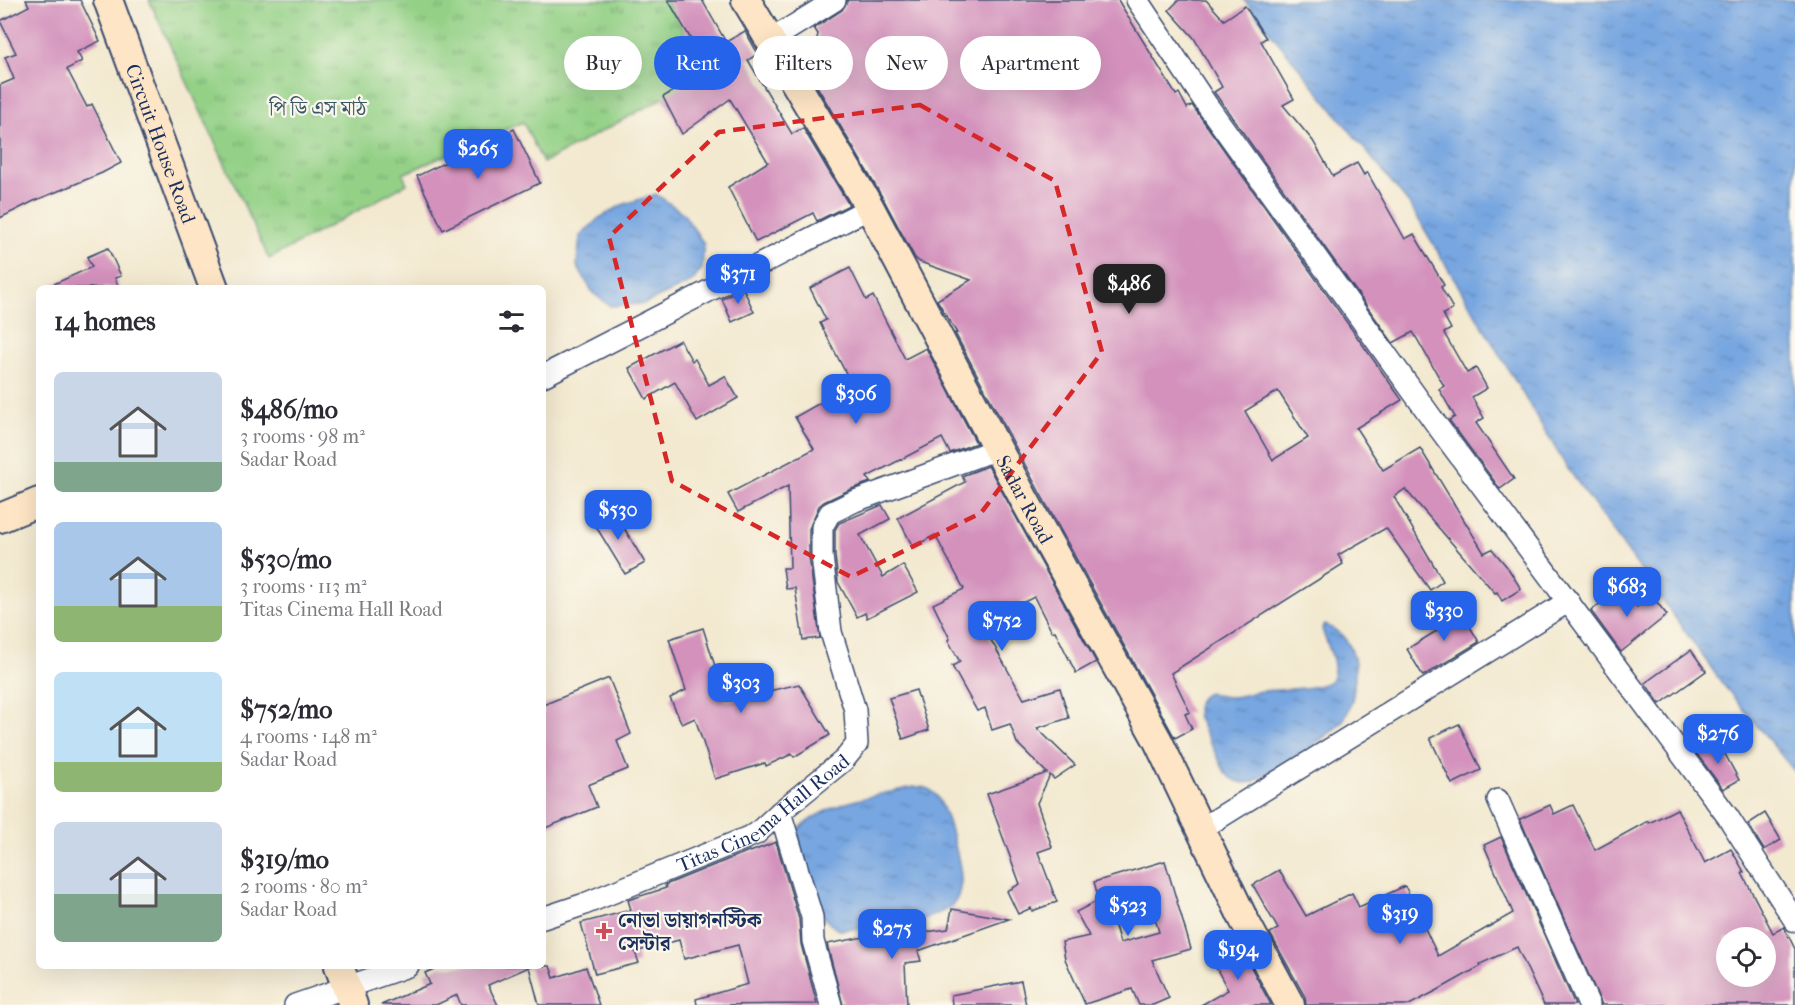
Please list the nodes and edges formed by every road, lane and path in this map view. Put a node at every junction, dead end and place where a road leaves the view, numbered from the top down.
1 (108, 0) edge
2 (746, 0) edge
3 (835, 0) edge
4 (1137, 0) edge
5 (768, 36) edge
6 (777, 36) edge
7 (800, 90) edge
8 (870, 208) junction
9 (213, 285) edge
10 (546, 374) edge
11 (997, 449) junction
12 (36, 503) edge
13 (0, 518) edge
14 (1569, 601) junction
15 (1498, 800) dead end
16 (780, 812) junction
17 (1201, 829) junction
18 (546, 917) edge
19 (1795, 921) edge
20 (399, 969) edge
21 (346, 986) edge
22 (295, 1005) edge
23 (831, 1005) edge
24 (1290, 1005) edge
25 (1590, 1005) edge

1 - 9 street, Circuit House Road
2 - 5 street, Sadar Road
3 - 6 street
4 - 14 street
7 - 8 street, Sadar Road
8 - 10 street
8 - 11 street, Sadar Road
11 - 16 street, Titas Cinema Hall Road
11 - 17 street, Sadar Road
12 - 13 street
14 - 17 street
14 - 19 street
15 - 25 street
16 - 18 street, Titas Cinema Hall Road
16 - 23 street
17 - 24 street, Sadar Road
20 - 21 street
21 - 22 street

